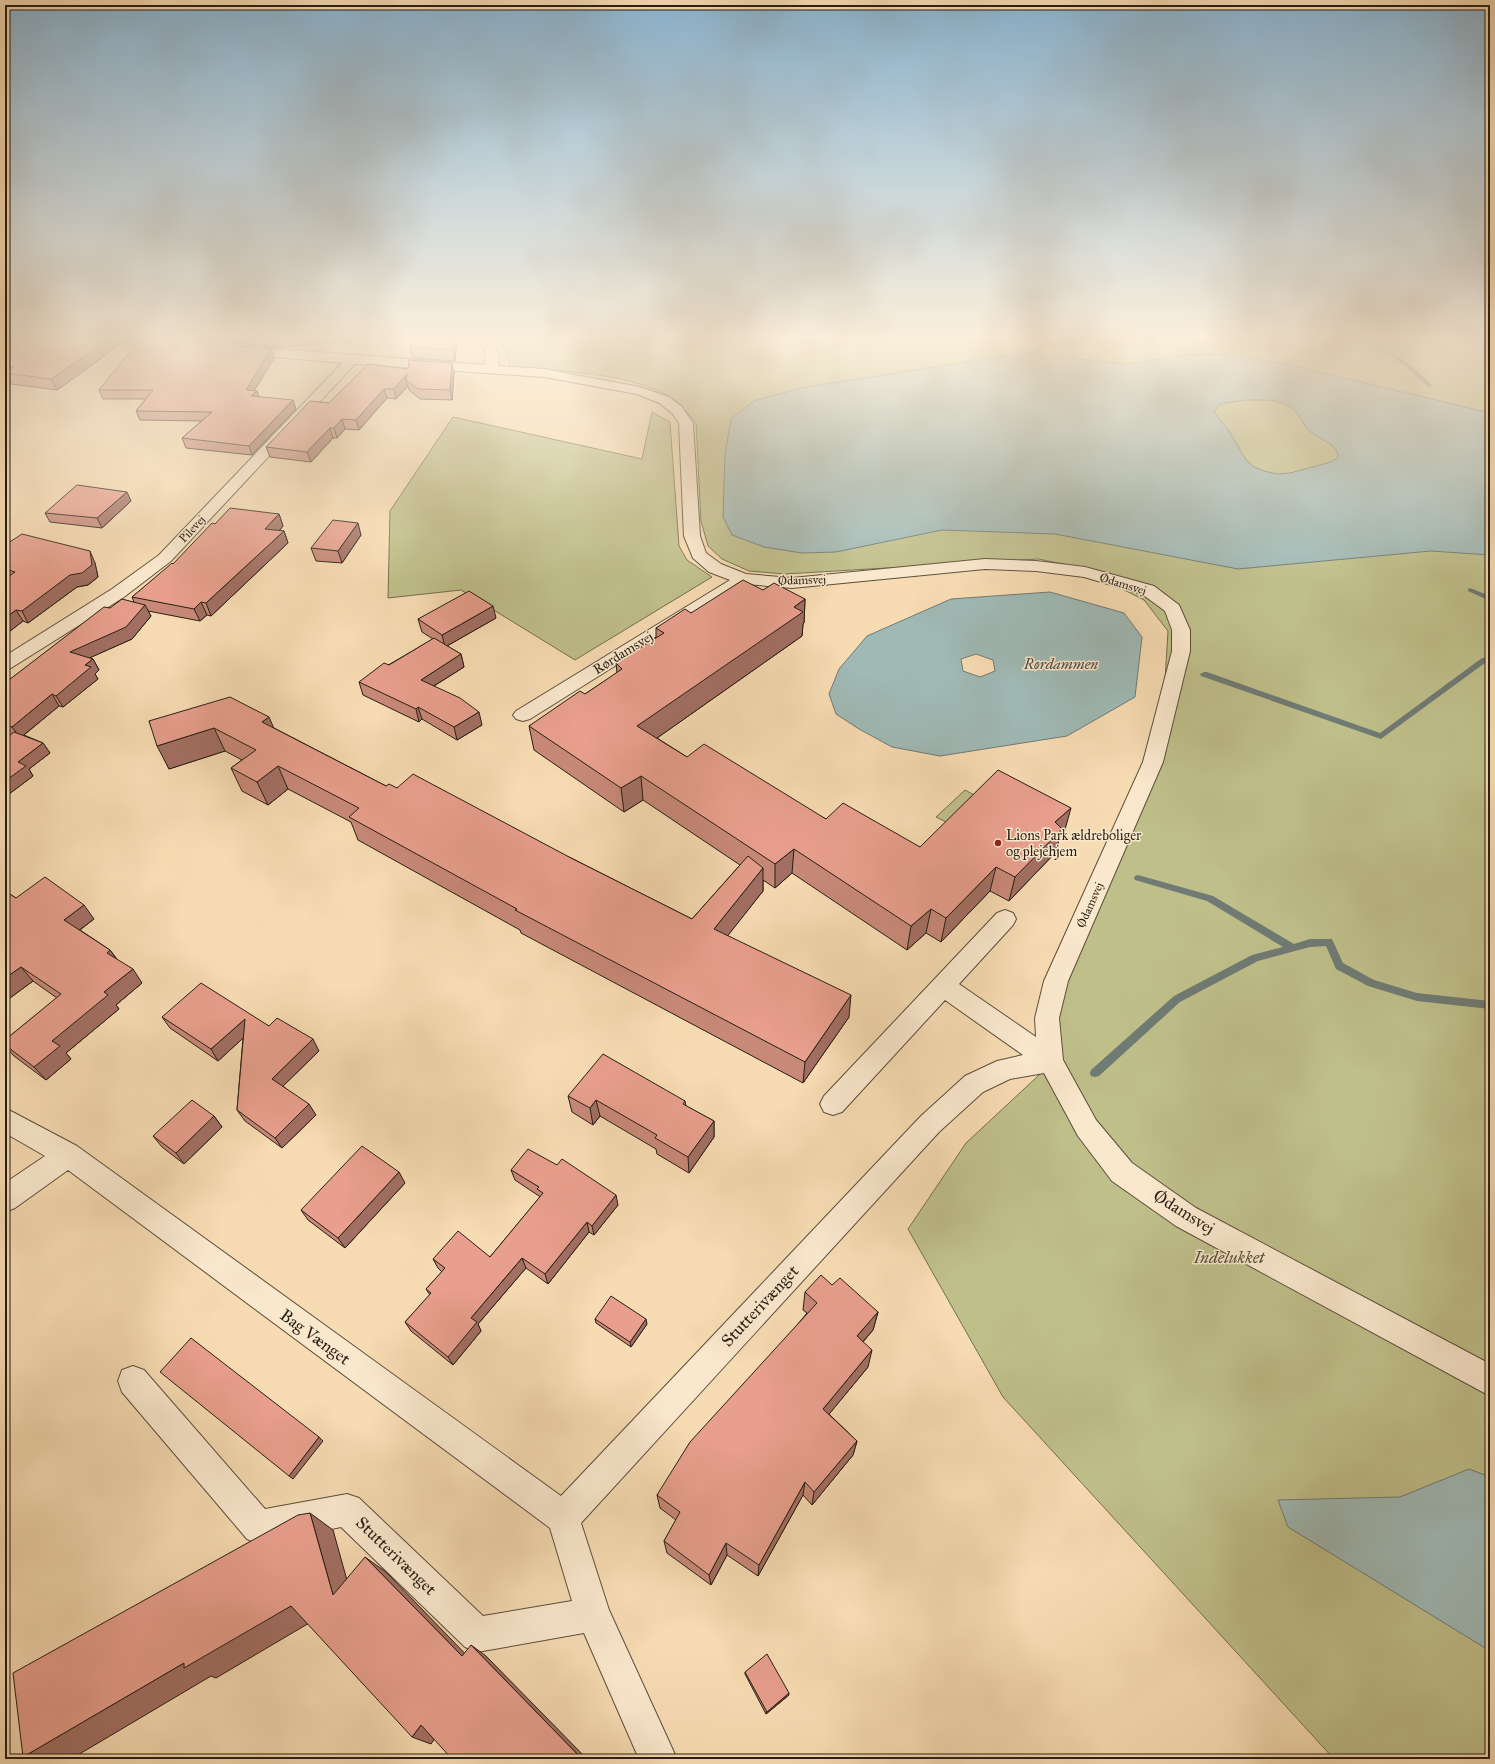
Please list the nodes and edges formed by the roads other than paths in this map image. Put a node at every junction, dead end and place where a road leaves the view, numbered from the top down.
1 (298, 417) edge
2 (683, 417) edge
3 (743, 579) junction
4 (5, 664) edge
5 (524, 715) dead end
6 (1005, 919) dead end
7 (943, 986) junction
8 (1051, 1061) junction
9 (833, 1104) dead end
10 (5, 1120) edge
11 (68, 1155) junction
12 (5, 1199) edge
13 (133, 1380) dead end
14 (1490, 1380) edge
15 (563, 1518) junction
16 (593, 1614) junction
17 (658, 1759) edge

1 - 4 street, Pilevej
2 - 3 street, Ødamsvej
3 - 5 street, Rørdamsvej
3 - 8 street, Ødamsvej
6 - 7 street
7 - 8 street, Ødamsvej
7 - 9 street
8 - 14 street, Ødamsvej
8 - 15 street, Stutterivænget
10 - 11 street, Bag Vænget
11 - 12 street
11 - 15 street, Bag Vænget
13 - 16 street, Stutterivænget
15 - 16 street
16 - 17 street

